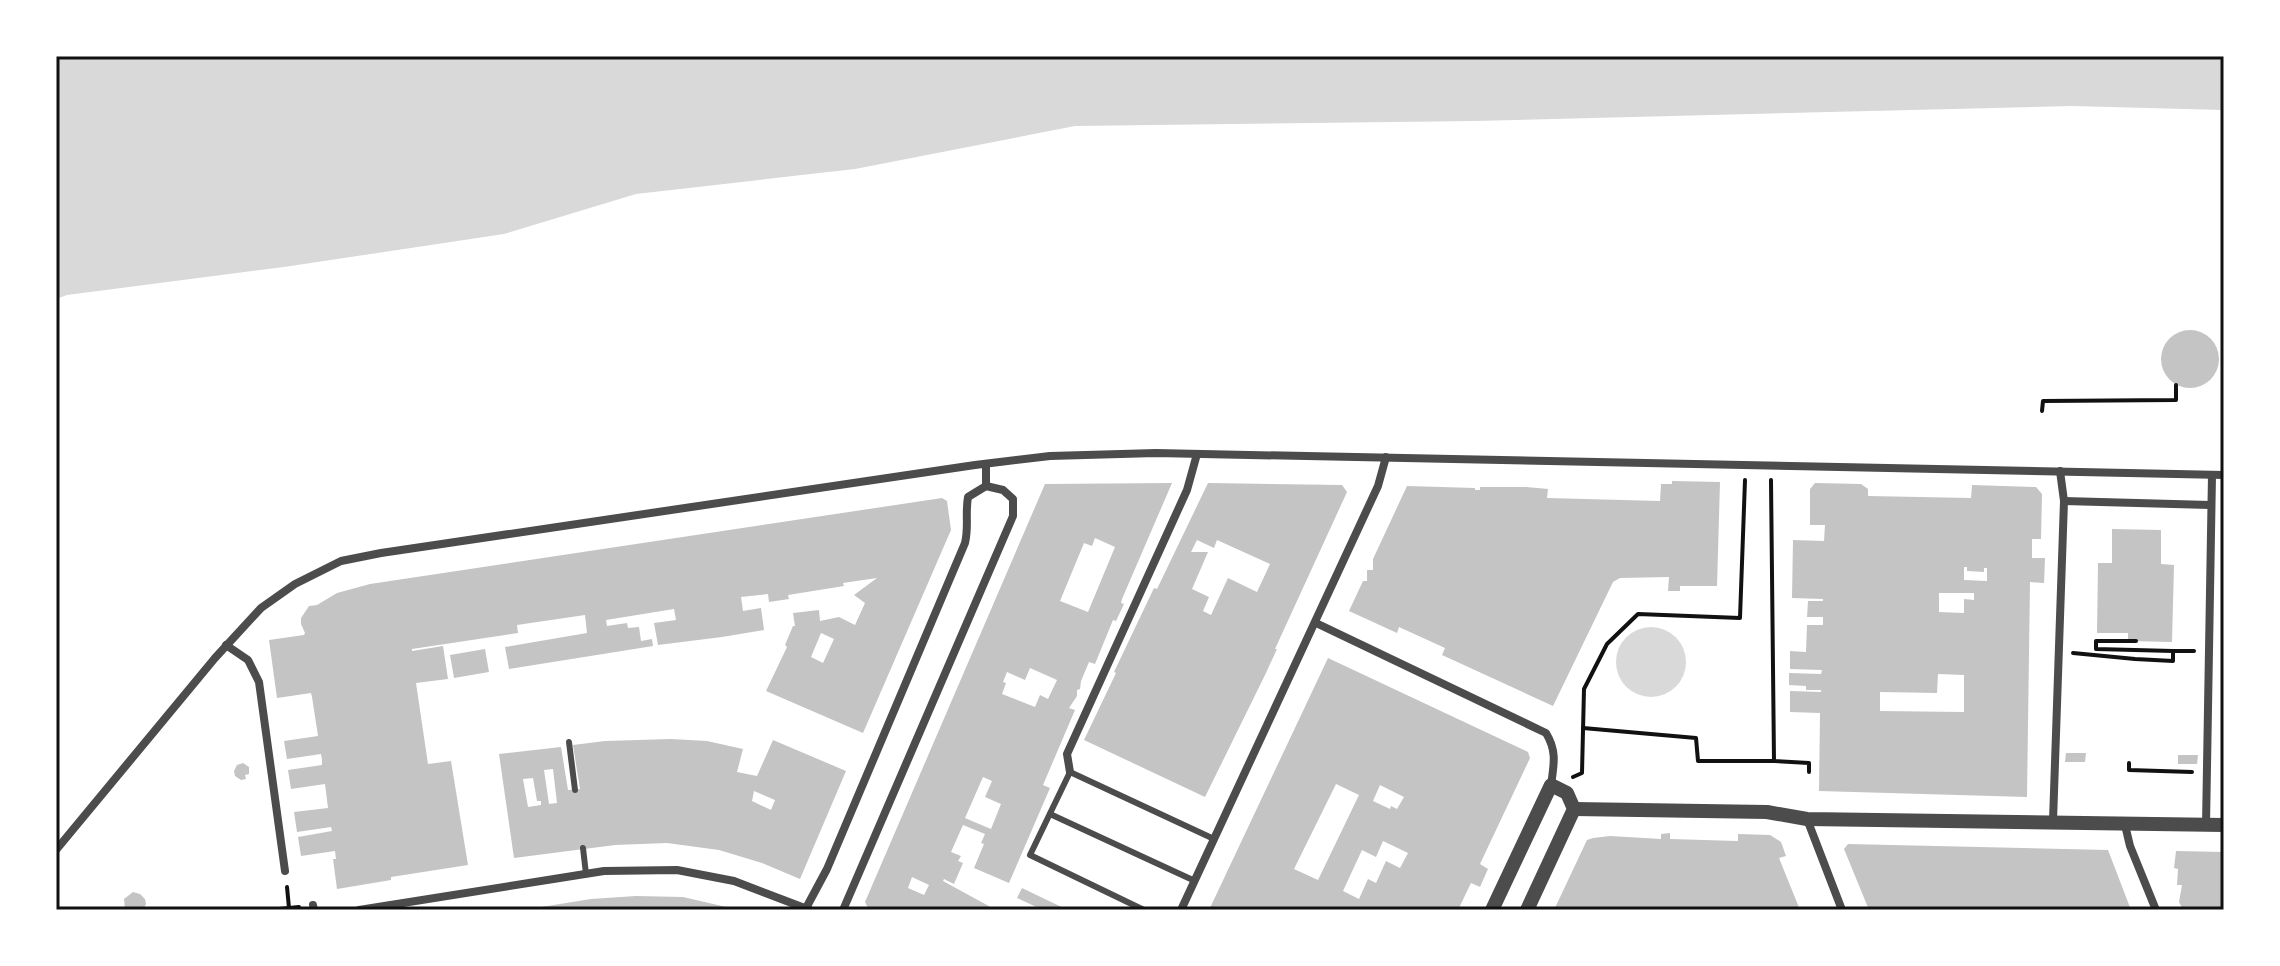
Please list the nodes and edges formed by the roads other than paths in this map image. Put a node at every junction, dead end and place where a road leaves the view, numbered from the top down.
1 (1197, 454) junction
2 (1386, 457) junction
3 (986, 464) junction
4 (2060, 471) junction
5 (2212, 475) junction
6 (2224, 475) edge
7 (986, 486) junction
8 (2064, 501) junction
9 (2210, 505) junction
10 (1316, 623) junction
11 (226, 645) junction
12 (569, 742) dead end
13 (1070, 772) junction
14 (1551, 785) junction
15 (575, 790) dead end
16 (1574, 809) junction
17 (1050, 814) junction
18 (1807, 819) junction
19 (2053, 821) junction
20 (2125, 825) junction
21 (2206, 825) junction
22 (2224, 825) edge
23 (1214, 839) junction
24 (583, 848) dead end
25 (56, 850) edge
26 (285, 871) road end
27 (586, 874) junction
28 (1195, 881) junction
29 (807, 909) edge
30 (359, 910) edge
31 (843, 910) edge
32 (1144, 910) edge
33 (1181, 910) edge
34 (1492, 910) edge
35 (1527, 910) edge
36 (1842, 910) edge
37 (2156, 910) edge

1 - 2 street
1 - 3 street
1 - 13 street
2 - 4 street
2 - 10 street
3 - 7 street
3 - 11 street
4 - 5 street
4 - 8 street
5 - 6 street
5 - 9 street
7 - 29 street
7 - 31 street
8 - 9 street
8 - 19 street
9 - 21 street
10 - 14 street
10 - 23 street
11 - 25 street
11 - 26 street
12 - 15 lane
13 - 17 lane
13 - 23 lane
14 - 16 street
14 - 34 street
16 - 18 street
16 - 35 street
17 - 28 lane
17 - 32 lane
18 - 19 street
18 - 36 street
19 - 20 street
20 - 21 street
20 - 37 street
21 - 22 street
23 - 28 street
24 - 27 lane
27 - 29 street
27 - 30 street
28 - 33 street

